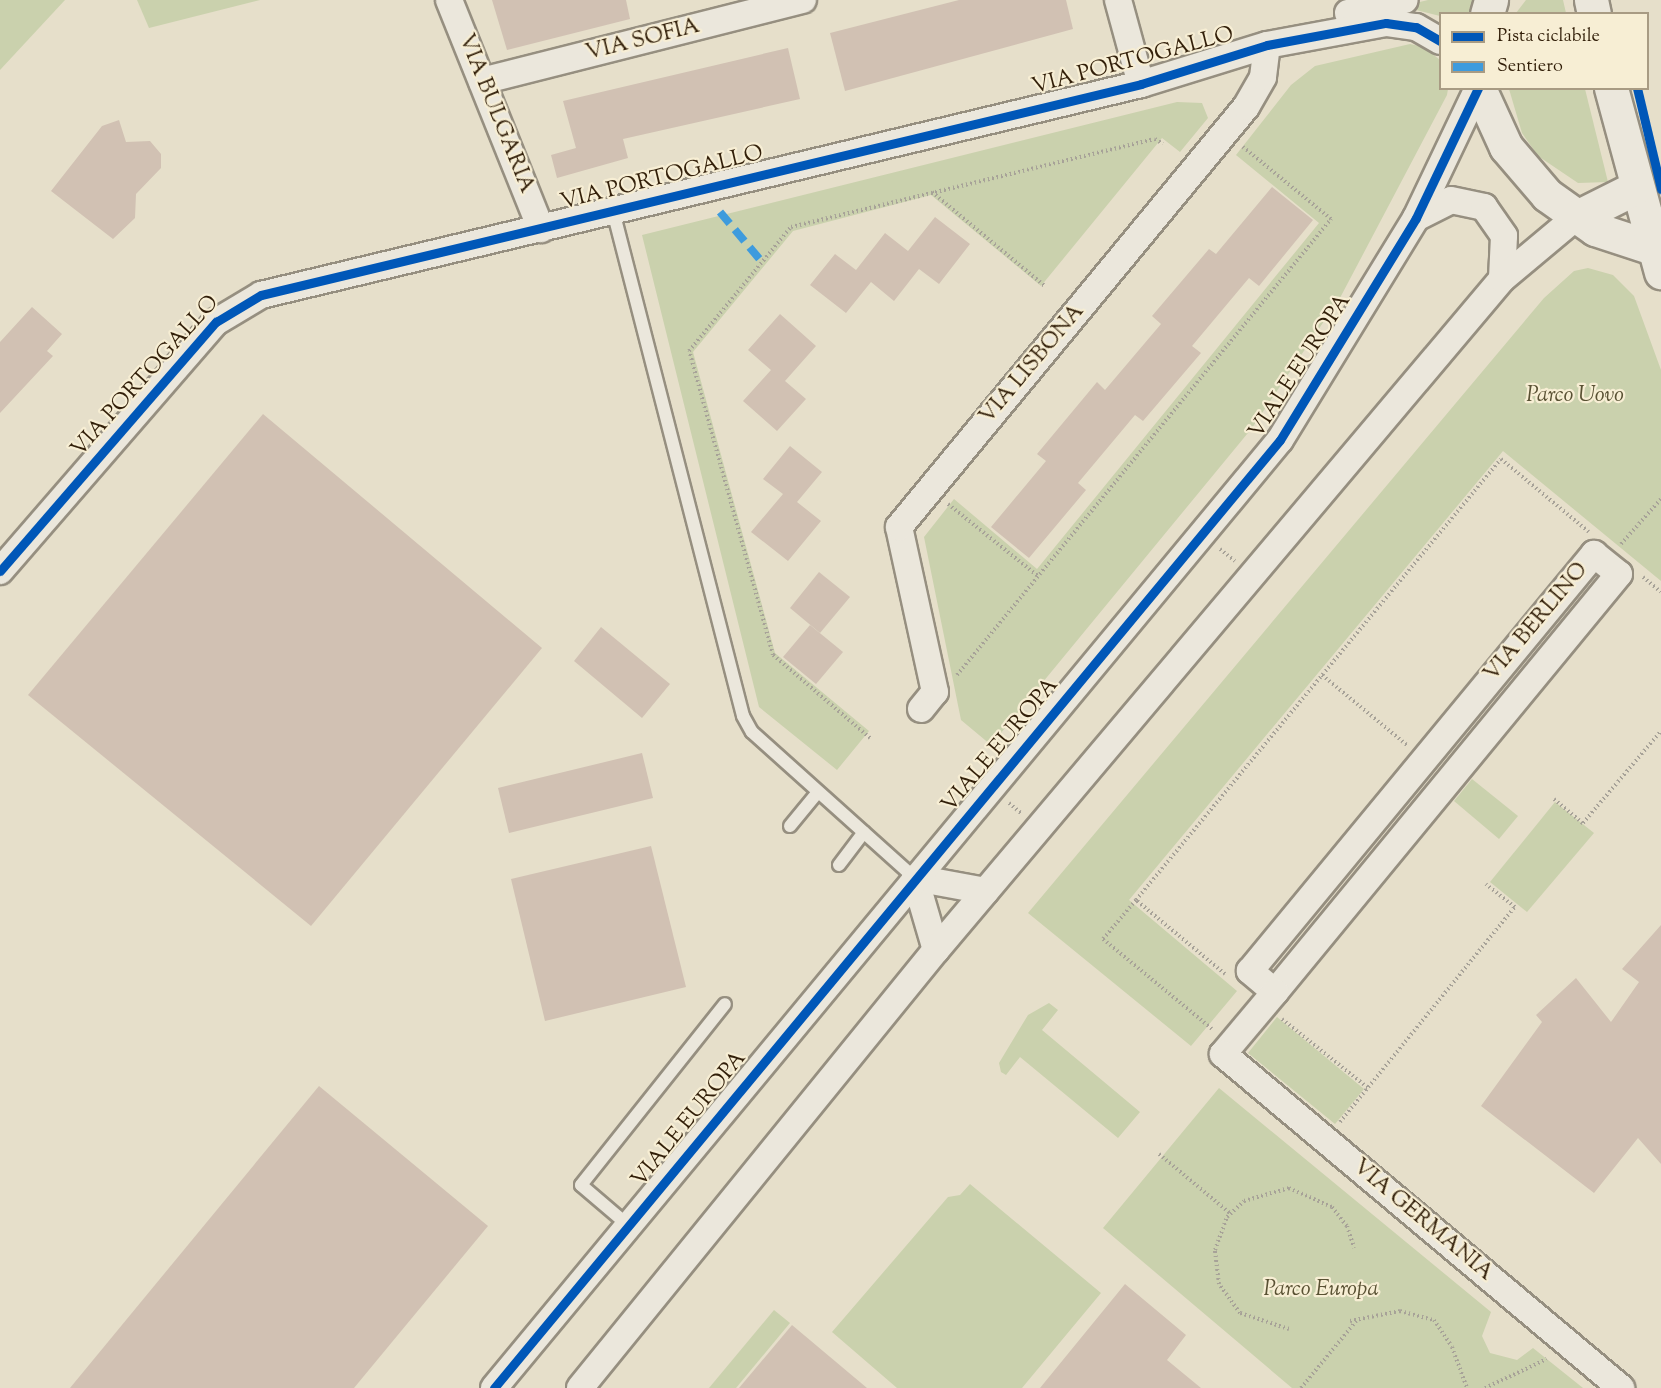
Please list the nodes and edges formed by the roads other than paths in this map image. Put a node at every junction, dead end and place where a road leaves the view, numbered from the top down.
1 (449, 0) edge
2 (804, 0) edge
3 (1118, 0) edge
4 (1405, 0) edge
5 (1311, 36) junction
6 (1439, 40) edge
7 (1267, 45) junction
8 (482, 81) junction
9 (1141, 84) junction
10 (1478, 90) edge
11 (1480, 90) edge
12 (1611, 90) edge
13 (1635, 188) junction
14 (613, 211) junction
15 (1416, 218) junction
16 (1575, 218) junction
17 (541, 229) junction
18 (1658, 256) edge
19 (1502, 279) junction
20 (1605, 562) road end
21 (0, 571) edge
22 (921, 709) dead end
23 (818, 792) junction
24 (790, 826) dead end
25 (864, 832) junction
26 (839, 865) dead end
27 (915, 878) junction
28 (986, 891) junction
29 (936, 950) junction
30 (725, 1004) dead end
31 (1223, 1054) joint
32 (628, 1226) junction
33 (494, 1388) edge
34 (580, 1388) edge
35 (1622, 1388) edge

1 - 8 street, VIA BULGARIA
2 - 8 street, VIA SOFIA
3 - 9 street
4 - 5 street
5 - 6 street, VIA PORTOGALLO
5 - 7 street, VIA PORTOGALLO
7 - 9 street, VIA PORTOGALLO
7 - 22 street, VIA LISBONA
8 - 17 street, VIA BULGARIA
9 - 14 street, VIA PORTOGALLO
10 - 15 street, VIALE EUROPA
11 - 16 street
12 - 13 street
13 - 16 street
13 - 18 street
14 - 17 street, VIA PORTOGALLO
14 - 23 lane
15 - 19 street
15 - 27 street, VIALE EUROPA
16 - 18 street
16 - 19 street
17 - 21 street, VIA PORTOGALLO
19 - 28 street
20 - 31 street, VIA BERLINO
23 - 24 lane
23 - 25 lane
25 - 26 lane
25 - 27 lane
27 - 28 street
27 - 29 street
27 - 32 street, VIALE EUROPA
28 - 29 street
29 - 34 street
30 - 32 lane
31 - 35 street, VIA GERMANIA
32 - 33 street, VIALE EUROPA

